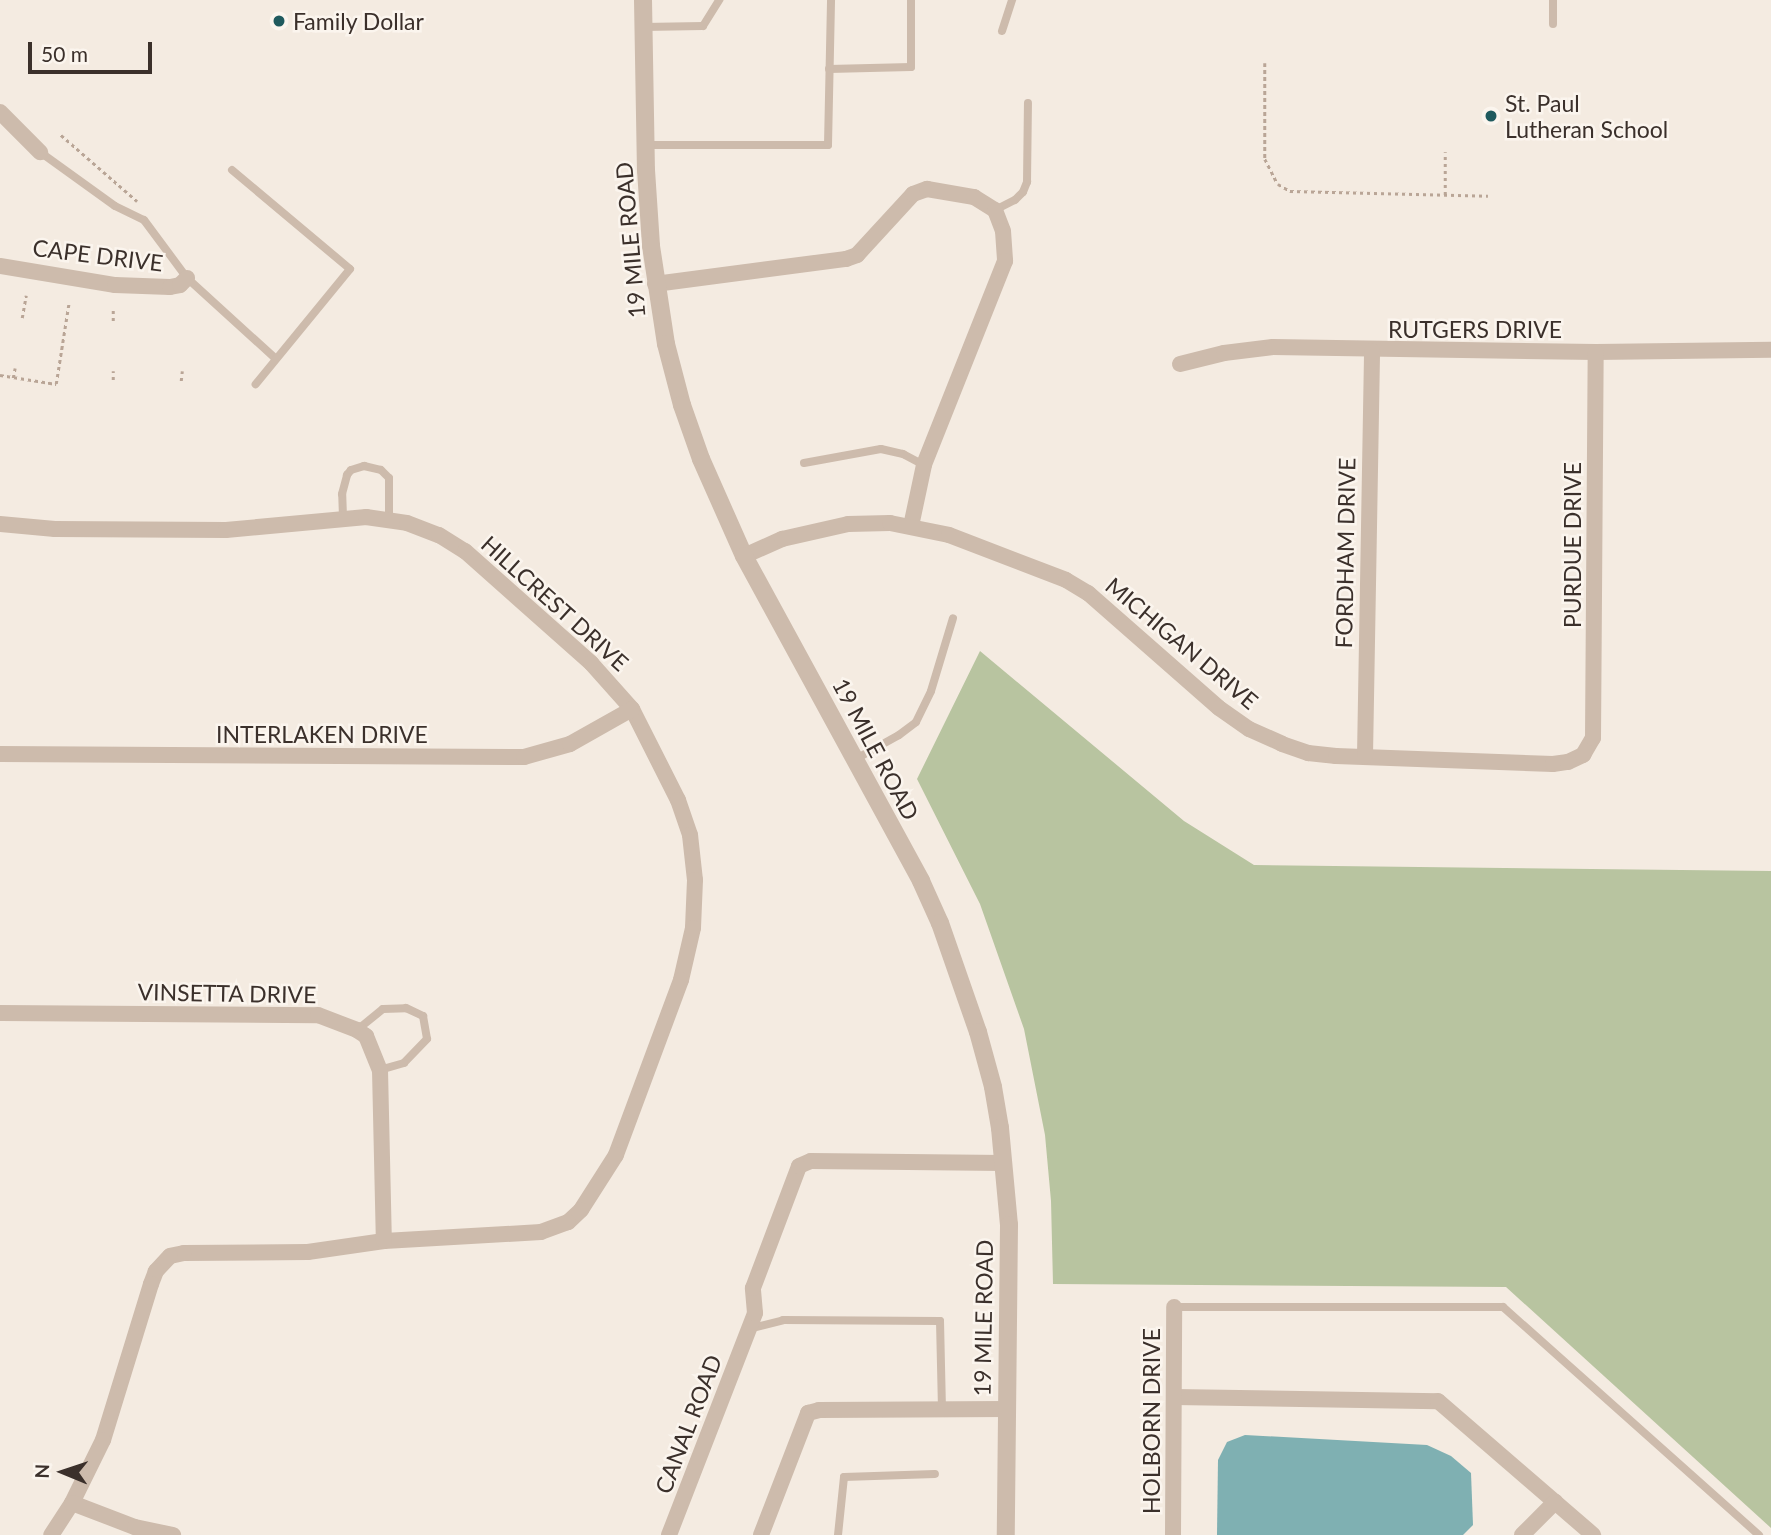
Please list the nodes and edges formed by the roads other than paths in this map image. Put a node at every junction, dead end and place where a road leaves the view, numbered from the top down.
1 (643, 0) edge
2 (719, 0) edge
3 (831, 0) edge
4 (911, 0) edge
5 (1012, 0) edge
6 (1553, 0) edge
7 (1553, 24) dead end
8 (643, 27) junction
9 (1002, 31) dead end
10 (829, 69) junction
11 (1028, 103) dead end
12 (0, 111) edge
13 (645, 145) junction
14 (40, 152) joint
15 (232, 170) dead end
16 (995, 210) junction
17 (0, 266) edge
18 (187, 278) junction
19 (655, 284) junction
20 (1771, 350) edge
21 (1371, 351) junction
22 (1596, 352) junction
23 (276, 359) junction
24 (1180, 364) dead end
25 (256, 384) dead end
26 (804, 463) dead end
27 (924, 465) junction
28 (343, 517) junction
29 (389, 519) junction
30 (0, 524) edge
31 (911, 526) junction
32 (744, 556) junction
33 (953, 618) dead end
34 (632, 709) junction
35 (1593, 738) joint
36 (0, 754) edge
37 (1365, 756) junction
38 (854, 760) junction
39 (0, 1013) edge
40 (357, 1030) junction
41 (380, 1070) junction
42 (1004, 1163) junction
43 (384, 1241) junction
44 (1174, 1307) joint
45 (748, 1329) junction
46 (1174, 1397) junction
47 (942, 1409) junction
48 (1006, 1409) junction
49 (934, 1474) dead end
50 (72, 1503) junction
51 (1555, 1503) junction
52 (51, 1535) edge
53 (173, 1535) edge
54 (669, 1535) edge
55 (761, 1535) edge
56 (838, 1535) edge
57 (1006, 1535) edge
58 (1173, 1535) edge
59 (1522, 1535) edge
60 (1593, 1535) edge
61 (1759, 1535) edge

1 - 8 street, 19 MILE ROAD
2 - 8 lane
3 - 10 lane
4 - 10 lane
5 - 9 lane
6 - 7 lane
8 - 13 street, 19 MILE ROAD
10 - 13 lane
11 - 16 lane
12 - 14 street
13 - 19 street, 19 MILE ROAD
14 - 18 lane
15 - 23 lane
16 - 19 street
16 - 27 street
17 - 18 street, CAPE DRIVE
18 - 23 lane
19 - 32 street, 19 MILE ROAD
20 - 22 street, RUTGERS DRIVE
21 - 22 street, RUTGERS DRIVE
21 - 24 street, RUTGERS DRIVE
21 - 37 street, FORDHAM DRIVE
22 - 35 street, PURDUE DRIVE
23 - 25 lane
26 - 27 lane
27 - 31 street
28 - 29 street, HILLCREST DRIVE
28 - 29 lane
28 - 30 street, HILLCREST DRIVE
29 - 34 street, HILLCREST DRIVE
31 - 32 street, MICHIGAN DRIVE
31 - 37 street, MICHIGAN DRIVE
32 - 38 street, 19 MILE ROAD
33 - 38 lane
34 - 36 street, INTERLAKEN DRIVE
34 - 43 street, HILLCREST DRIVE
35 - 37 street, MICHIGAN DRIVE
38 - 42 street, 19 MILE ROAD
39 - 40 street, VINSETTA DRIVE
40 - 41 street
40 - 41 lane
41 - 43 street
42 - 45 street, CANAL ROAD
42 - 48 street, 19 MILE ROAD
43 - 50 street, HILLCREST DRIVE
44 - 46 street, HOLBORN DRIVE
44 - 61 lane
45 - 47 lane
45 - 54 street, CANAL ROAD
46 - 51 street
46 - 58 street, HOLBORN DRIVE
47 - 48 street
47 - 55 street
48 - 57 street, 19 MILE ROAD
49 - 56 lane
50 - 52 street
50 - 53 street
51 - 59 street
51 - 60 street

